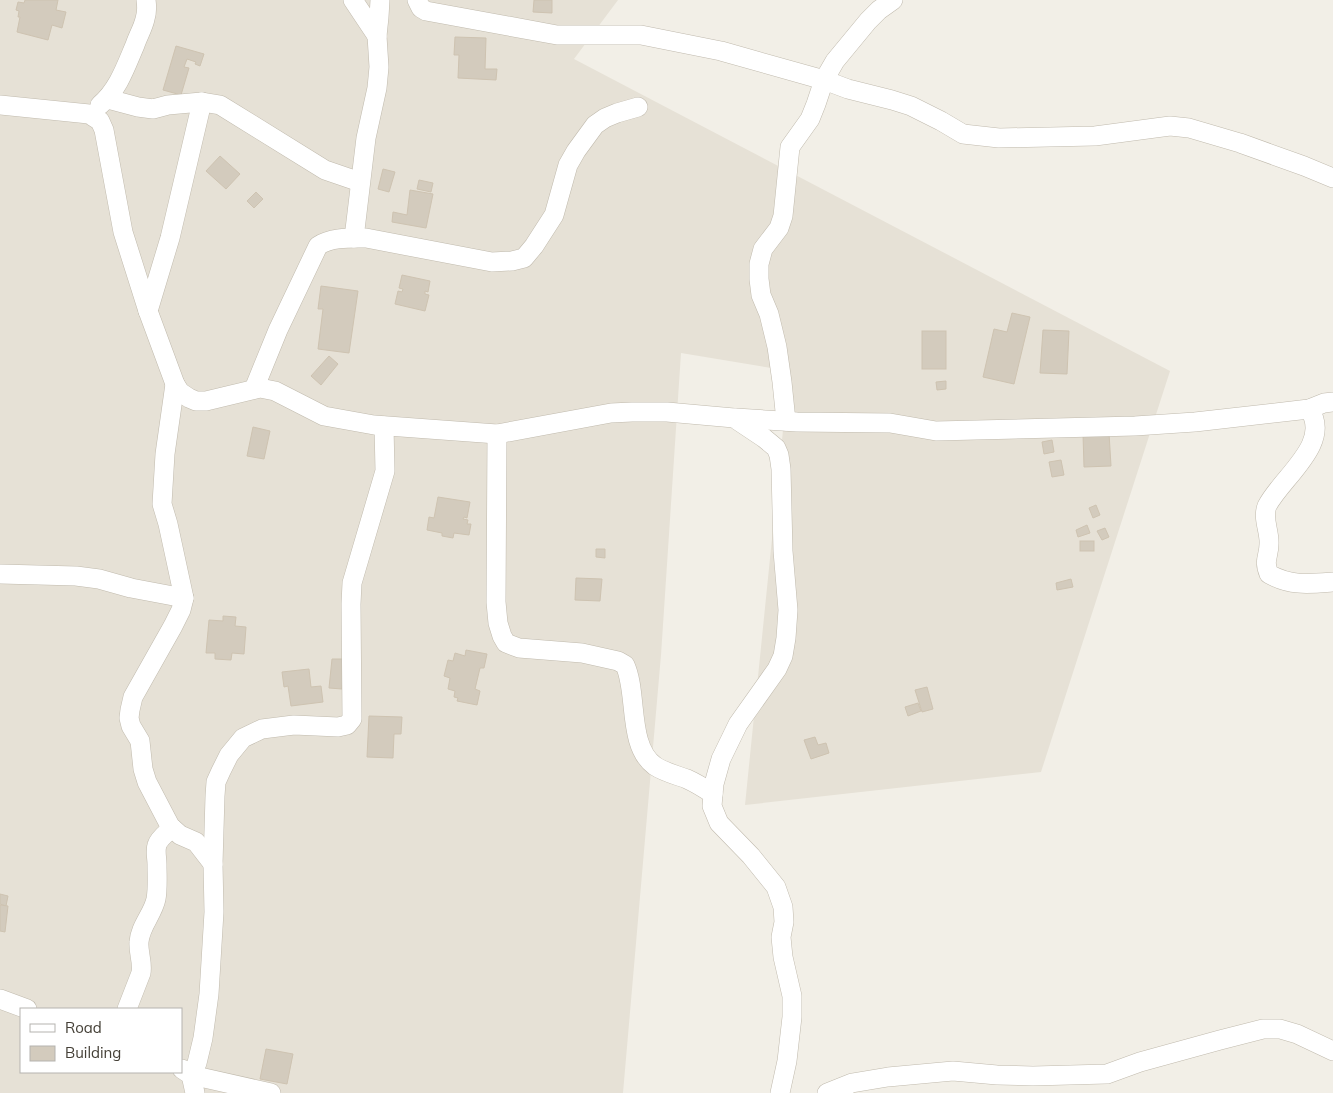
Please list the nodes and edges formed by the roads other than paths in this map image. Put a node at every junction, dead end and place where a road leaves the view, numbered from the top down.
1 (146, 0) edge
2 (353, 0) edge
3 (380, 0) edge
4 (417, 0) edge
5 (893, 0) edge
6 (377, 36) junction
7 (824, 80) junction
8 (108, 98) junction
9 (202, 102) junction
10 (0, 105) edge
11 (638, 107) dead end
12 (89, 114) junction
13 (1333, 178) edge
14 (360, 182) junction
15 (354, 238) junction
16 (148, 311) junction
17 (175, 384) junction
18 (254, 389) junction
19 (1333, 402) edge
20 (1309, 408) junction
21 (734, 418) junction
22 (786, 422) junction
23 (384, 426) junction
24 (497, 434) junction
25 (0, 574) edge
26 (1333, 582) edge
27 (184, 598) junction
28 (713, 794) junction
29 (172, 828) junction
30 (213, 864) junction
31 (0, 999) edge
32 (24, 1008) edge
33 (127, 1008) edge
34 (1333, 1051) edge
35 (186, 1072) edge
36 (196, 1093) edge
37 (271, 1093) edge
38 (780, 1093) edge
39 (828, 1093) edge

1 - 8 street
2 - 6 street
3 - 6 street
4 - 7 street
5 - 7 street
6 - 14 street
7 - 13 street
7 - 22 street
8 - 9 street
8 - 12 street
9 - 14 street
9 - 16 street
10 - 12 street
11 - 15 street
12 - 16 street
14 - 15 street
15 - 18 street
16 - 17 street
17 - 18 street
17 - 27 street
18 - 23 street
19 - 20 street
20 - 22 street
20 - 26 street
21 - 22 street
21 - 24 street
21 - 28 street
23 - 24 street
23 - 30 street
24 - 28 street
25 - 27 street
27 - 29 street
28 - 38 street
29 - 30 street
29 - 33 street
30 - 35 street
31 - 32 street
34 - 39 street
35 - 36 street
35 - 37 street

